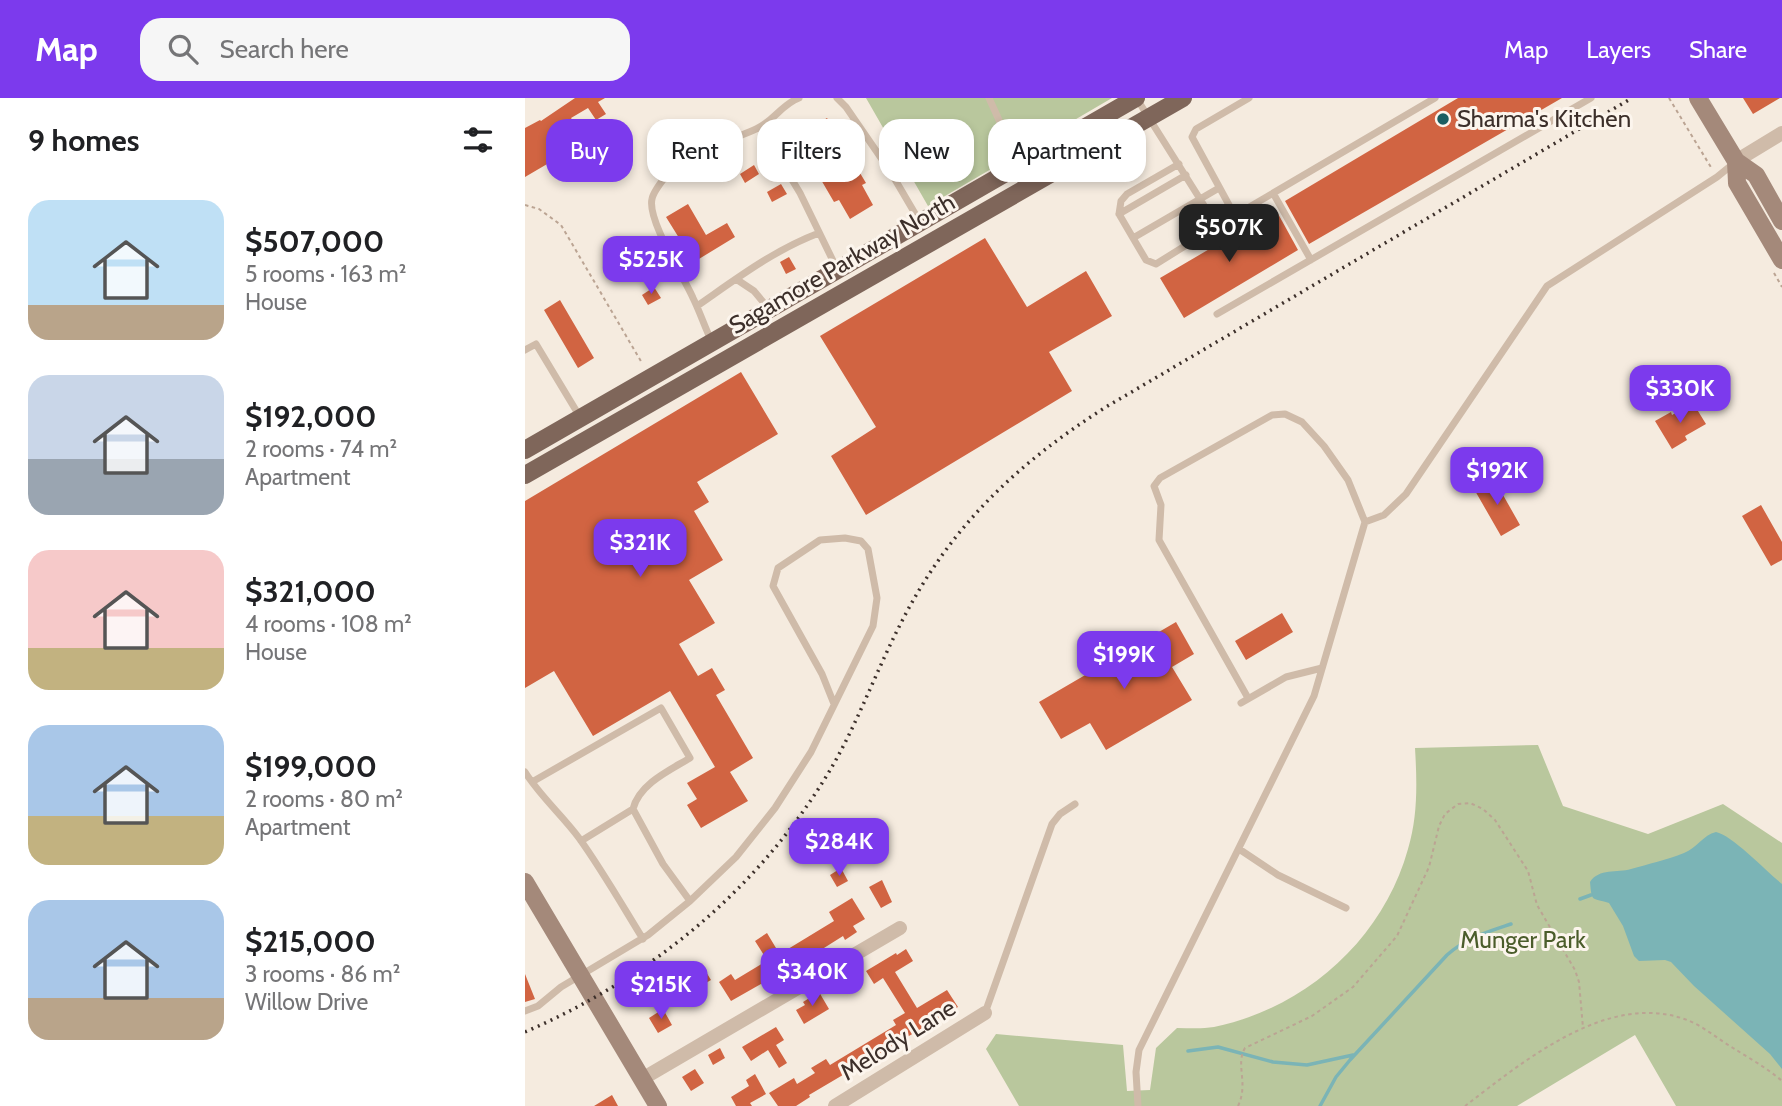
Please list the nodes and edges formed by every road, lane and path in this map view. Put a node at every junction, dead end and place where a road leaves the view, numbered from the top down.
1 (799, 98) edge
2 (837, 98) edge
3 (989, 98) edge
4 (1137, 98) edge
5 (1183, 98) edge
6 (1249, 98) edge
7 (1435, 98) edge
8 (1591, 98) edge
9 (1669, 98) edge
10 (1698, 98) edge
11 (1148, 118) junction
12 (770, 119) edge
13 (998, 119) edge
14 (1100, 119) edge
15 (757, 129) edge
16 (1782, 133) edge
17 (1736, 161) junction
18 (1179, 164) junction
19 (1187, 175) junction
20 (1717, 177) junction
21 (794, 182) edge
22 (989, 182) edge
23 (1219, 188) junction
24 (1273, 193) junction
25 (1201, 198) junction
26 (525, 205) edge
27 (1119, 214) junction
28 (1235, 216) junction
29 (1782, 221) edge
30 (920, 222) junction
31 (1217, 226) junction
32 (819, 233) junction
33 (1133, 238) junction
34 (1311, 260) junction
35 (1782, 260) edge
36 (838, 270) junction
37 (736, 279) junction
38 (697, 306) junction
39 (769, 309) junction
40 (1217, 314) dead end
41 (712, 342) junction
42 (525, 350) edge
43 (644, 366) dead end
44 (580, 418) junction
45 (525, 450) edge
46 (525, 475) edge
47 (1365, 523) junction
48 (1322, 668) junction
49 (834, 704) junction
50 (525, 772) edge
51 (532, 782) junction
52 (1075, 804) dead end
53 (633, 809) junction
54 (581, 841) junction
55 (1239, 849) junction
56 (525, 882) edge
57 (690, 901) junction
58 (1346, 908) dead end
59 (900, 928) dead end
60 (643, 939) junction
61 (580, 976) junction
62 (525, 1011) edge
63 (985, 1013) joint
64 (1583, 1028) junction
65 (642, 1080) junction
66 (1782, 1081) edge
67 (658, 1106) edge
68 (835, 1106) edge
69 (1138, 1106) edge
70 (1238, 1106) edge
71 (1465, 1106) edge

1 - 12 lane
2 - 30 lane
3 - 13 lane
4 - 11 lane
4 - 14 main road, Sagamore Parkway North
5 - 11 main road, Sagamore Parkway North
6 - 23 lane
7 - 24 lane
8 - 34 lane
9 - 20 path
10 - 17 main road
11 - 18 lane
11 - 46 main road, Sagamore Parkway North
15 - 38 lane
16 - 17 street
17 - 20 lane
17 - 29 main road
17 - 35 main road
18 - 19 lane
18 - 27 lane
19 - 25 lane
19 - 27 lane
20 - 47 lane
21 - 32 lane
22 - 30 main road, Sagamore Parkway North
23 - 25 lane
23 - 28 lane
24 - 28 lane
24 - 34 lane
25 - 31 lane
25 - 33 lane
26 - 43 path
27 - 33 lane
28 - 31 lane
30 - 36 main road, Sagamore Parkway North
31 - 33 lane
32 - 36 lane
32 - 37 lane
34 - 40 lane
36 - 39 main road, Sagamore Parkway North
37 - 38 lane
37 - 39 lane
38 - 41 lane
39 - 41 main road, Sagamore Parkway North
41 - 44 main road, Sagamore Parkway North
42 - 44 lane
44 - 45 main road, Sagamore Parkway North
47 - 48 lane
47 - 48 lane
48 - 55 lane
49 - 49 lane
49 - 57 lane
50 - 51 lane
51 - 53 lane
51 - 54 lane
52 - 63 lane
53 - 54 lane
53 - 57 lane
54 - 60 lane
55 - 58 lane
55 - 69 lane
56 - 61 main road
57 - 60 lane
59 - 65 street
60 - 61 lane
61 - 62 lane
61 - 65 main road
63 - 68 street, Melody Lane
64 - 66 path
64 - 70 path
64 - 71 path
65 - 67 main road

